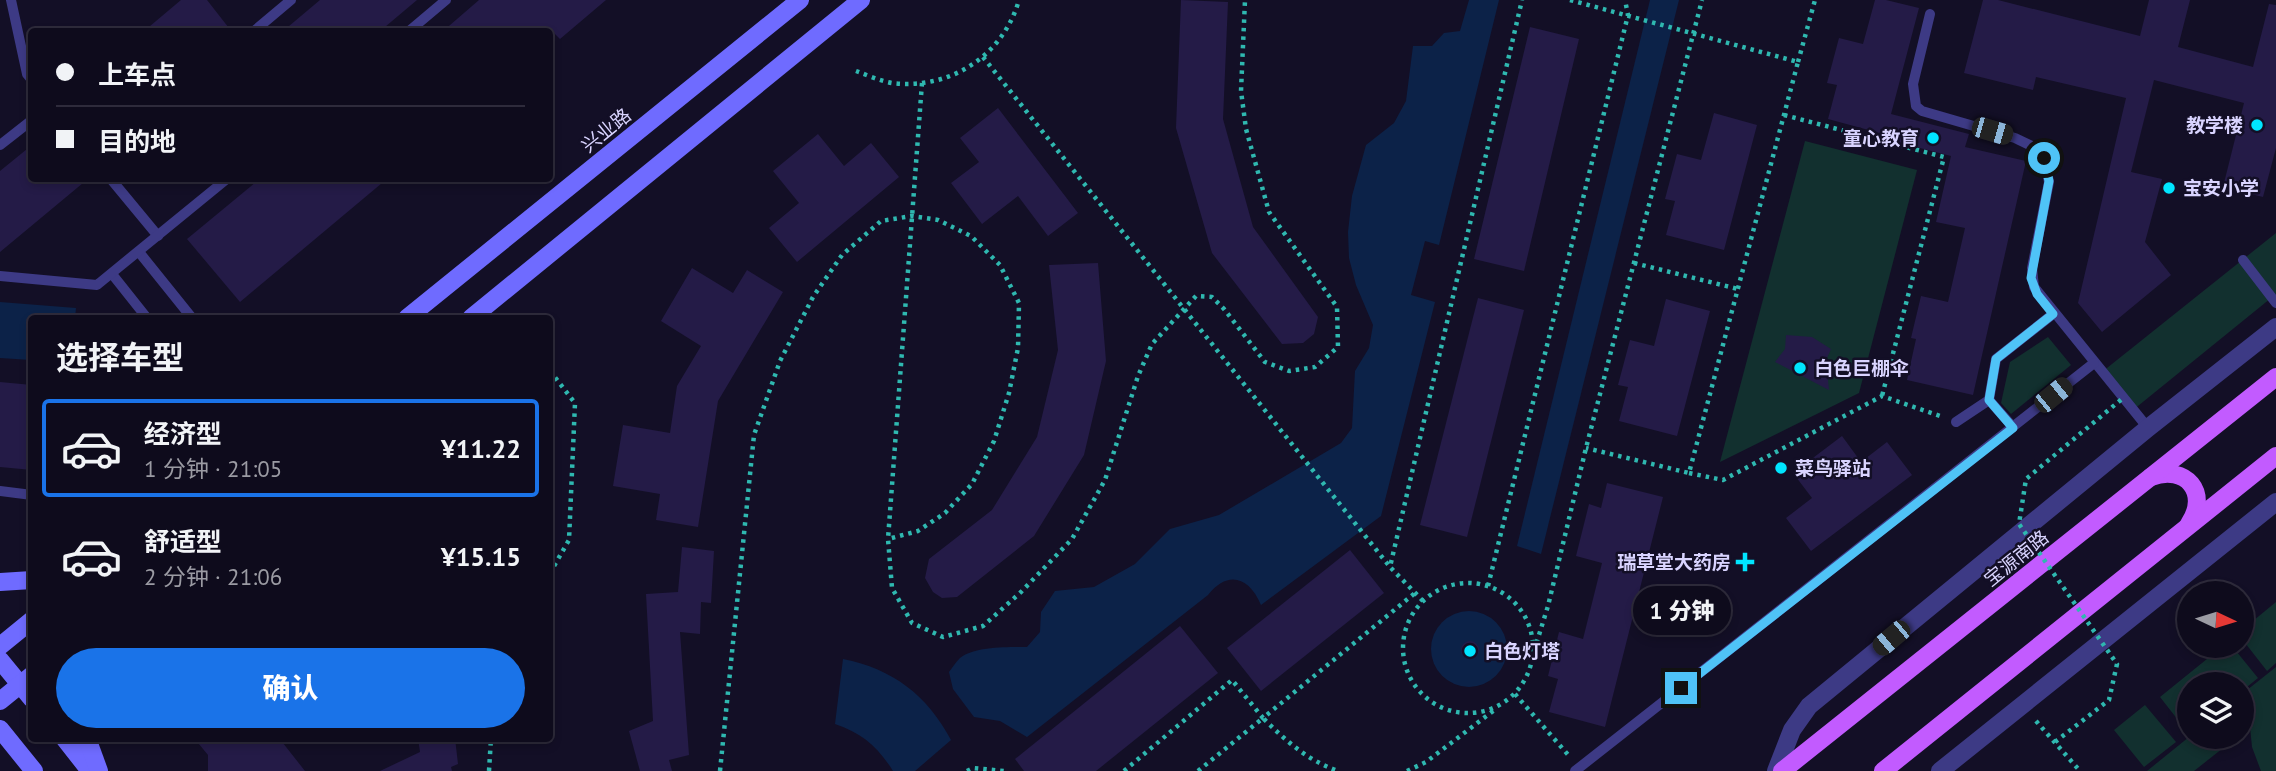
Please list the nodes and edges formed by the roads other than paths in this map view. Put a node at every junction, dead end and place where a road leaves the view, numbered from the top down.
1 (11, 0) edge
2 (291, 0) edge
3 (446, 0) edge
4 (800, 0) edge
5 (861, 0) edge
6 (1930, 14) dead end
7 (258, 28) edge
8 (413, 28) edge
9 (28, 75) edge
10 (28, 123) edge
11 (0, 145) edge
12 (113, 182) edge
13 (223, 182) edge
14 (158, 236) junction
15 (139, 252) junction
16 (2243, 260) dead end
17 (112, 274) junction
18 (0, 276) edge
19 (2276, 303) edge
20 (2053, 314) junction
21 (145, 315) edge
22 (190, 315) edge
23 (411, 315) edge
24 (475, 315) edge
25 (2276, 327) edge
26 (2094, 363) junction
27 (2276, 377) edge
28 (1989, 400) junction
29 (1956, 422) road end
30 (2013, 428) junction
31 (2148, 428) junction
32 (2276, 456) edge
33 (2151, 478) junction
34 (0, 491) edge
35 (28, 494) edge
36 (2276, 502) edge
37 (2185, 529) junction
38 (28, 580) edge
39 (0, 582) edge
40 (28, 623) edge
41 (0, 646) edge
42 (0, 660) edge
43 (26, 680) edge
44 (0, 701) edge
45 (0, 729) edge
46 (67, 742) edge
47 (88, 742) edge
48 (1577, 769) edge
49 (34, 771) edge
50 (90, 771) edge
51 (99, 771) edge
52 (1776, 771) edge
53 (1782, 771) edge
54 (1883, 771) edge
55 (1940, 771) edge

1 - 9 lane
2 - 7 lane
3 - 8 lane
4 - 23 main road, 兴业路
5 - 24 main road
6 - 20 lane
10 - 11 lane
12 - 14 lane
13 - 14 lane
14 - 15 lane
15 - 17 lane
15 - 22 lane
16 - 19 lane
17 - 18 lane
17 - 21 lane
20 - 26 lane
20 - 28 lane
25 - 31 street
26 - 30 lane
26 - 31 lane
27 - 33 main road, 宝源南路
28 - 29 lane
28 - 30 lane
30 - 48 lane
31 - 52 street
32 - 37 main road
33 - 37 main road
33 - 53 main road, 宝源南路
34 - 35 lane
36 - 55 street
37 - 54 main road
38 - 39 main road
40 - 41 main road
42 - 43 main road
43 - 44 main road
45 - 49 main road
46 - 50 main road
47 - 51 main road

